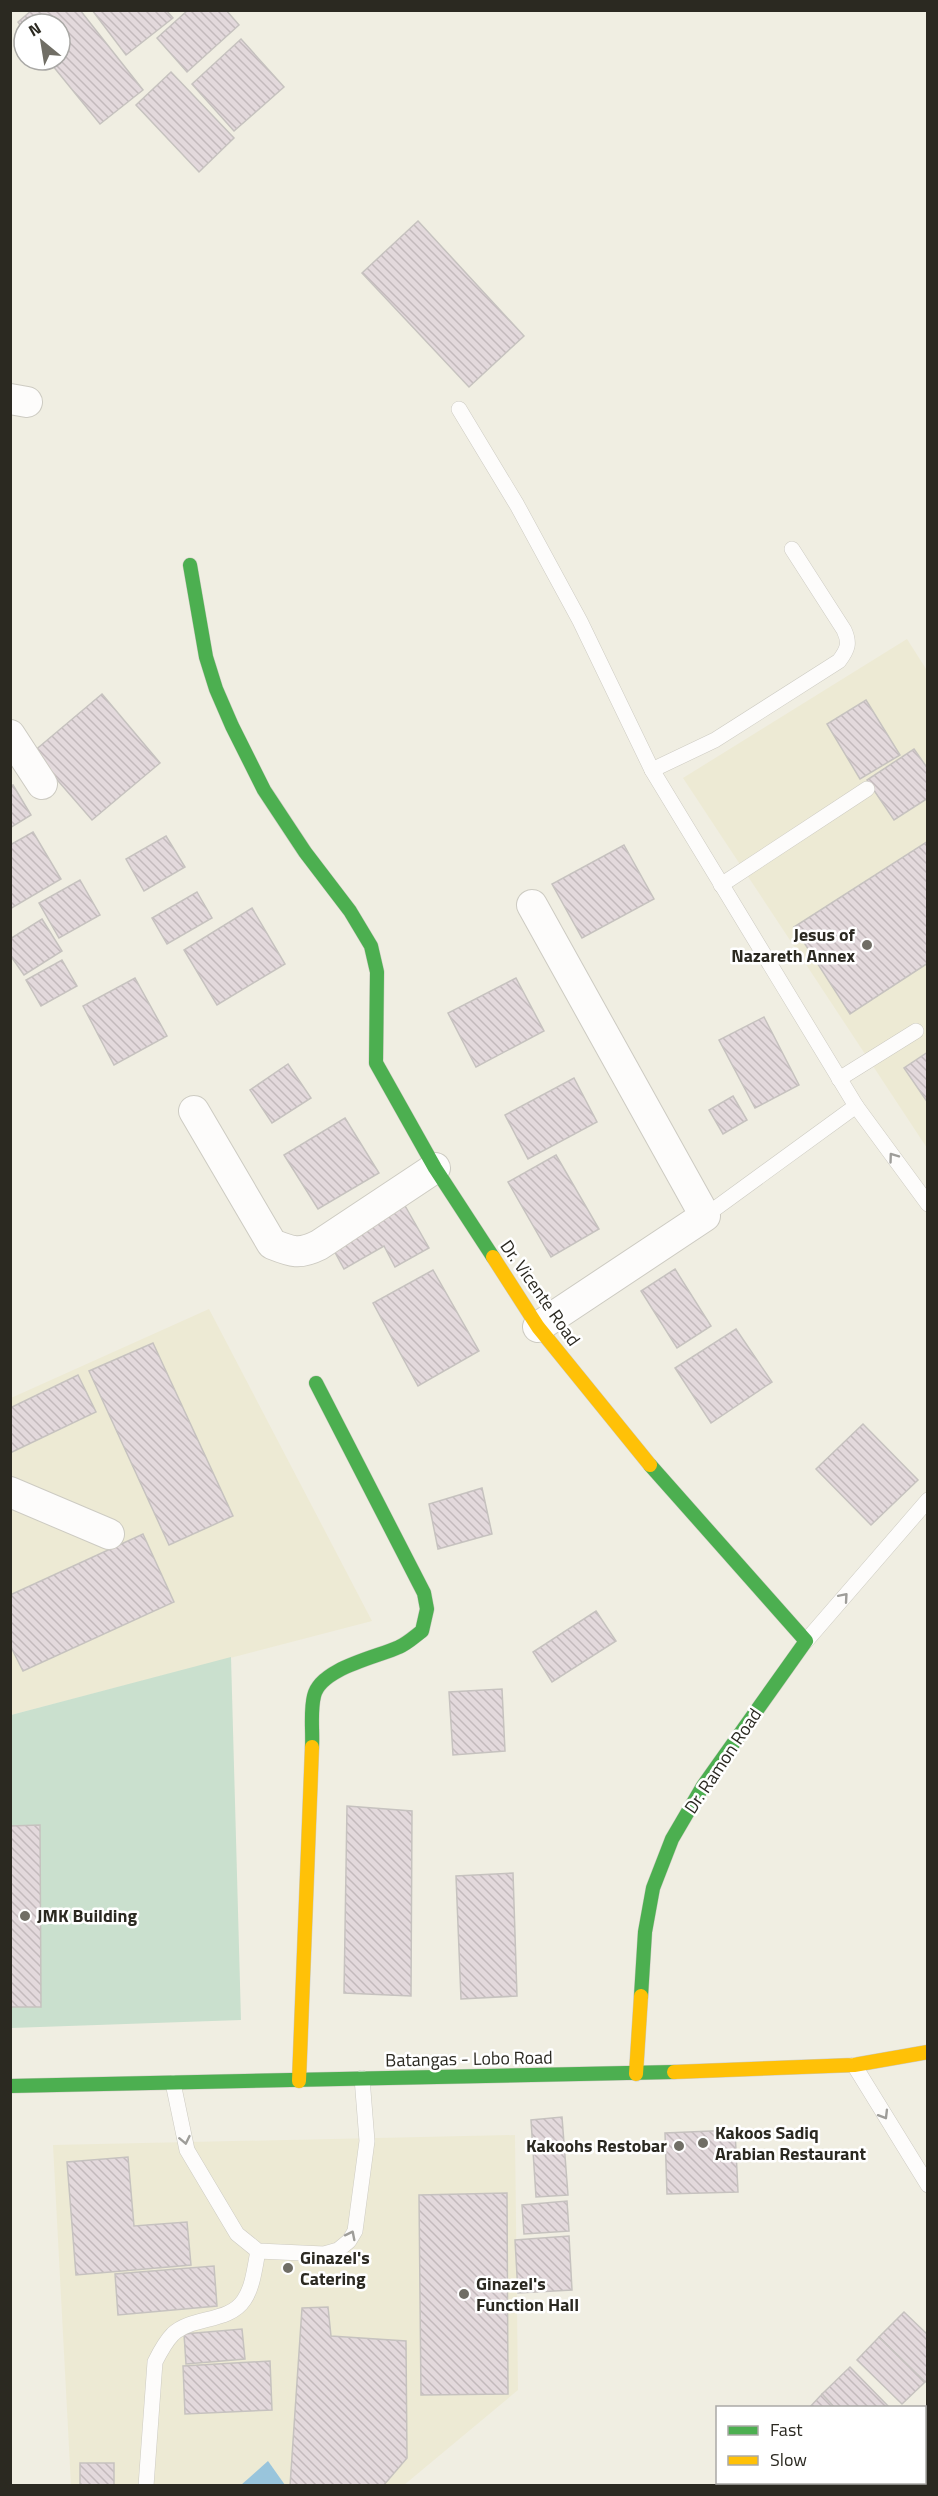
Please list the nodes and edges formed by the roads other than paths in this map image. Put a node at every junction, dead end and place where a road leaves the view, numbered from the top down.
1 (459, 409) dead end
2 (792, 549) dead end
3 (190, 566) dead end
4 (10, 735) edge
5 (652, 770) junction
6 (42, 784) dead end
7 (867, 789) dead end
8 (721, 885) junction
9 (532, 905) dead end
10 (916, 1031) dead end
11 (839, 1079) junction
12 (856, 1106) junction
13 (194, 1112) dead end
14 (435, 1168) junction
15 (922, 1187) edge
16 (927, 1204) edge
17 (705, 1216) junction
18 (538, 1327) junction
19 (316, 1383) dead end
20 (10, 1492) edge
21 (927, 1500) edge
22 (109, 1534) dead end
23 (806, 1641) junction
24 (927, 2052) edge
25 (854, 2065) junction
26 (636, 2074) junction
27 (362, 2078) junction
28 (299, 2081) junction
29 (173, 2083) junction
30 (10, 2086) edge
31 (927, 2185) edge
32 (258, 2251) junction
33 (146, 2486) edge

1 - 5 lane
2 - 5 lane
3 - 14 street, Dr. Vicente Road
4 - 6 street
5 - 8 lane
7 - 8 lane
8 - 11 lane
9 - 17 street
10 - 11 lane
11 - 12 lane
15 -> 12 lane
12 - 17 lane
13 - 14 street
14 - 18 street, Dr. Vicente Road
15 - 16 lane
17 - 18 street
18 - 23 street, Dr. Vicente Road
19 - 28 street
20 - 22 street
23 -> 21 lane, Dr. Ramon Road
23 - 26 street, Dr. Ramon Road
24 - 25 street, Batangas - Lobo Road
25 - 26 street, Batangas - Lobo Road
25 -> 31 lane
26 - 27 street, Batangas - Lobo Road
27 - 28 street, Batangas - Lobo Road
32 -> 27 lane
28 - 29 street, Batangas - Lobo Road
29 - 30 street, Batangas - Lobo Road
29 -> 32 lane
32 - 33 lane

